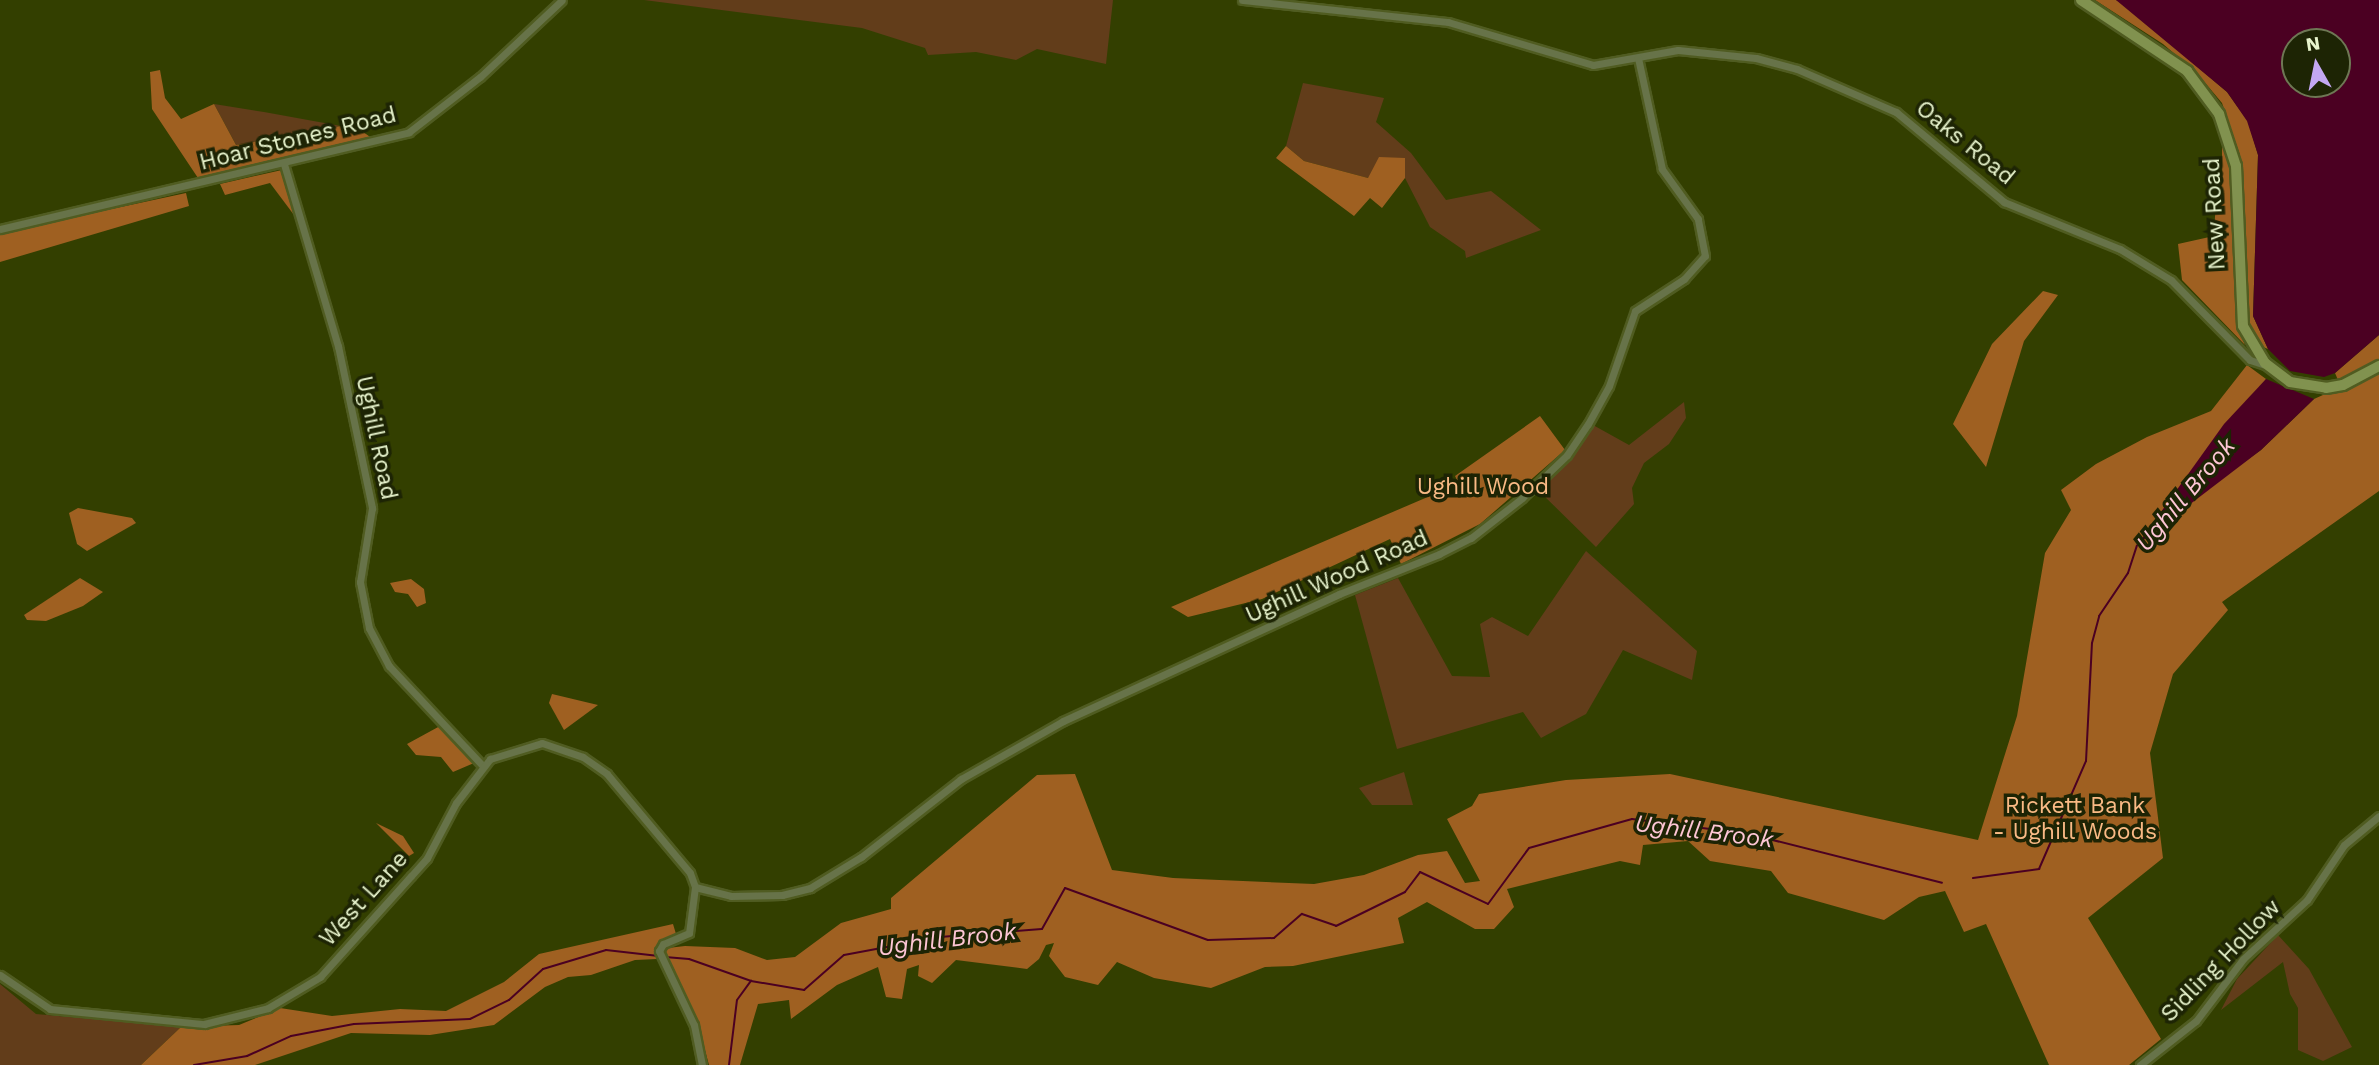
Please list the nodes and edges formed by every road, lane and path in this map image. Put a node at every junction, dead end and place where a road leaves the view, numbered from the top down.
1 (562, 0) edge
2 (1242, 0) edge
3 (2081, 0) edge
4 (1638, 58) junction
5 (284, 164) junction
6 (0, 229) edge
7 (2267, 366) junction
8 (2379, 366) edge
9 (484, 766) junction
10 (2379, 816) edge
11 (695, 887) junction
12 (0, 975) edge
13 (702, 1065) edge
14 (2140, 1065) edge

1 - 5 street, Hoar Stones Road
2 - 4 street
3 - 7 street, New Road
4 - 7 street, Oaks Road
4 - 11 street, Ughill Wood Road
5 - 6 street, Hoar Stones Road
5 - 9 street, Ughill Road
7 - 8 street, New Road
9 - 11 street
9 - 12 street, West Lane
10 - 14 street, Sidling Hollow
11 - 13 street

